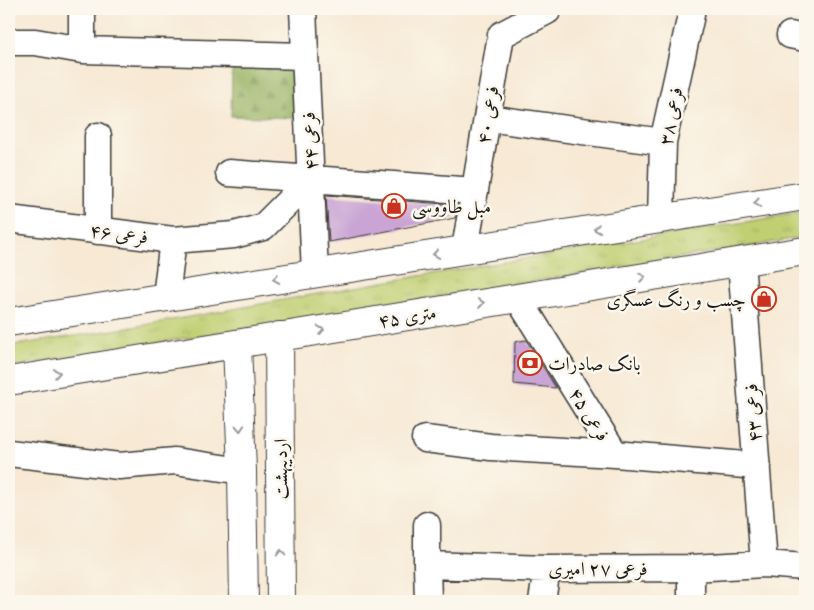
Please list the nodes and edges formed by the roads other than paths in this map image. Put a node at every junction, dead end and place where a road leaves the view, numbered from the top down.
1 (303, 9) edge
2 (547, 9) edge
3 (82, 14) dead end
4 (691, 15) dead end
5 (9, 42) edge
6 (82, 50) junction
7 (305, 56) junction
8 (487, 118) junction
9 (98, 136) dead end
10 (663, 142) junction
11 (229, 173) dead end
12 (311, 179) junction
13 (475, 191) junction
14 (805, 196) edge
15 (9, 219) edge
16 (661, 219) junction
17 (98, 231) junction
18 (173, 240) junction
19 (466, 250) junction
20 (805, 251) edge
21 (741, 261) junction
22 (315, 273) junction
23 (166, 297) junction
24 (518, 298) junction
25 (9, 322) edge
26 (279, 336) junction
27 (237, 344) junction
28 (9, 381) edge
29 (280, 388) junction
30 (238, 391) junction
31 (425, 438) dead end
32 (9, 453) edge
33 (616, 454) junction
34 (757, 466) junction
35 (242, 471) junction
36 (427, 524) dead end
37 (764, 564) junction
38 (427, 565) junction
39 (805, 567) edge
40 (691, 568) junction
41 (547, 569) junction
42 (244, 601) edge
43 (281, 601) edge
44 (428, 601) edge
45 (542, 601) edge
46 (691, 601) edge

1 - 7 street, فرعی ۴۴
2 - 8 street, فرعی ۴۰
3 - 6 street
4 - 10 street, فرعی ۳۸
5 - 6 street
6 - 7 street
7 - 12 street, فرعی ۴۴
8 - 10 street
8 - 13 street, فرعی ۴۰
9 - 17 street
10 - 16 street, فرعی ۳۸
11 - 12 street
12 - 13 street
12 - 18 street
12 - 22 street, فرعی ۴۴
13 - 19 street, فرعی ۴۰
14 -> 16 main road
15 - 17 street, فرعی ۴۶
16 -> 19 main road
17 - 18 street, فرعی ۴۶
18 - 23 street, فرعی ۴۶
19 -> 22 main road
20 - 21 main road, ۴۵ متری
24 -> 21 main road, ۴۵ متری
21 - 34 street, فرعی ۴۳
22 -> 23 main road
23 - 25 main road
26 -> 24 main road, ۴۵ متری
24 - 33 street, فرعی ۴۵
26 - 27 main road, ۴۵ متری
26 - 29 main road, اردیبهشت
28 -> 27 main road, ۴۵ متری
27 - 30 main road, اردیبهشت
29 - 30 main road
43 -> 29 main road, اردیبهشت
30 -> 35 main road, اردیبهشت
31 - 33 street
32 - 35 street
33 - 34 street
34 - 37 street, فرعی ۴۳
35 - 42 main road, اردیبهشت
36 - 38 street
37 - 39 street, فرعی ۲۷ امیری
37 - 40 street, فرعی ۲۷ امیری
38 - 41 street, فرعی ۲۷ امیری
38 - 44 street
40 - 41 street, فرعی ۲۷ امیری
40 - 46 street
41 - 45 street

